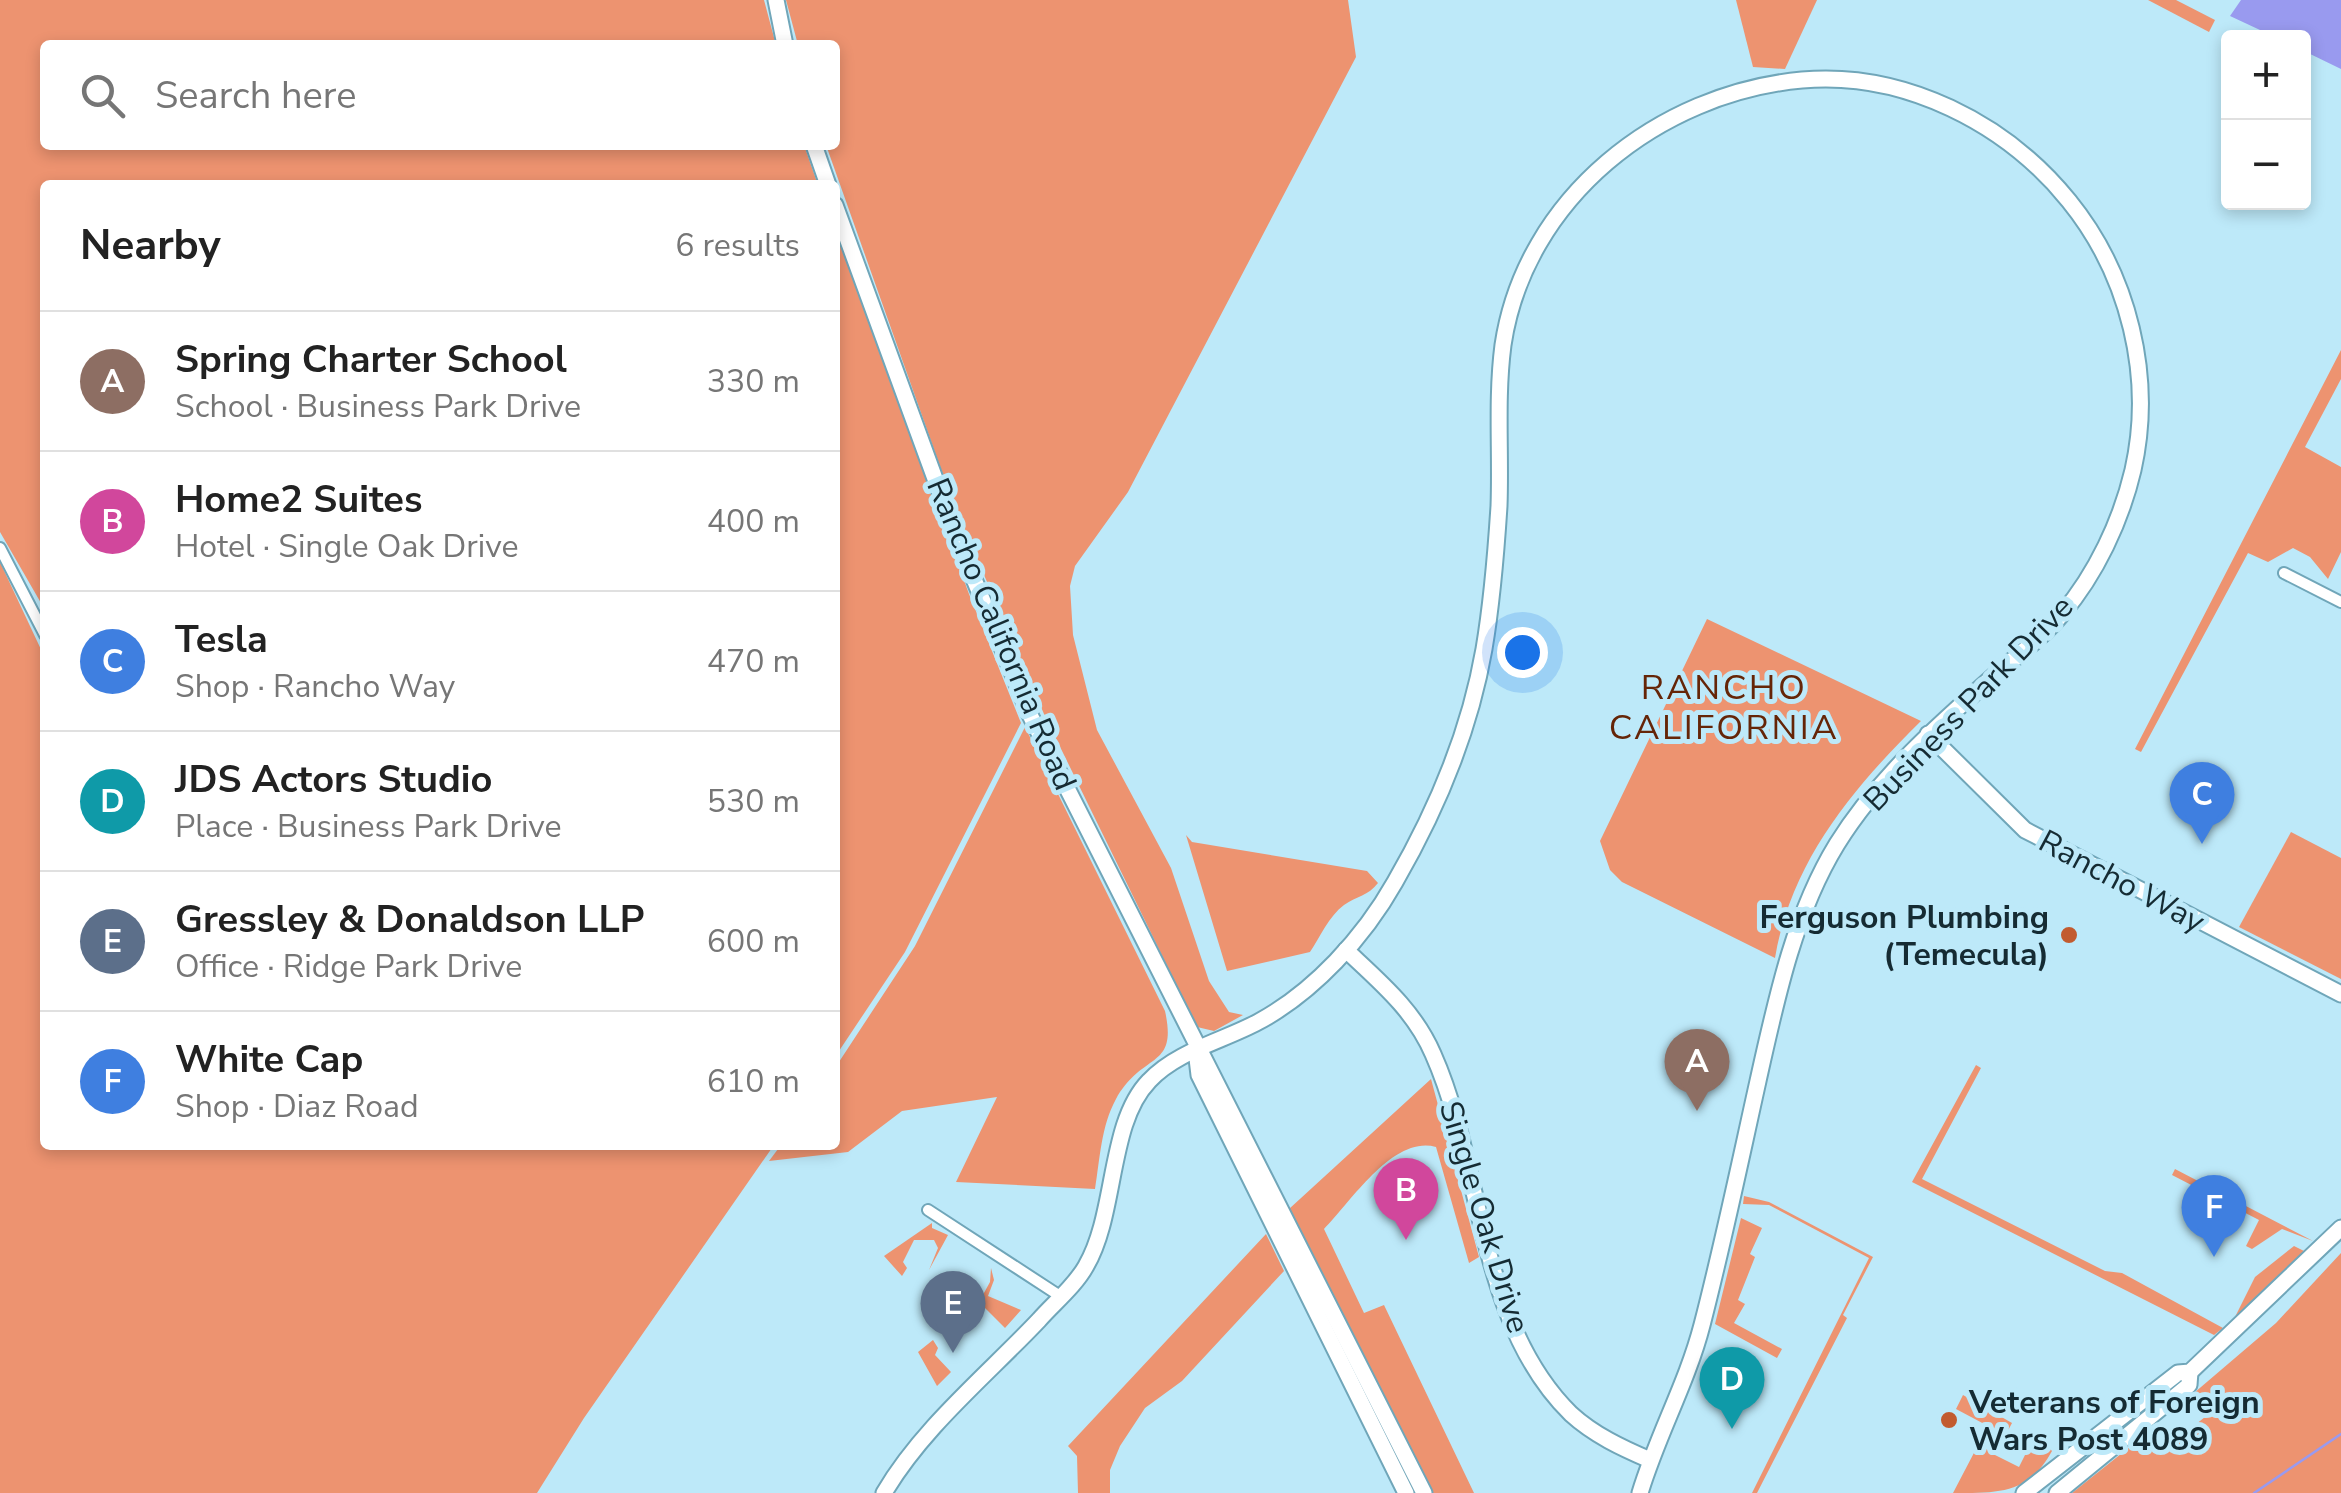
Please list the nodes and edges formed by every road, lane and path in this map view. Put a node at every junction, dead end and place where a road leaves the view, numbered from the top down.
1 (776, 0) edge
2 (784, 40) edge
3 (816, 150) edge
4 (826, 180) edge
5 (840, 220) edge
6 (0, 548) edge
7 (2284, 573) dead end
8 (2341, 602) edge
9 (40, 625) edge
10 (1928, 734) junction
11 (1346, 950) junction
12 (2341, 994) edge
13 (1196, 1050) junction
14 (928, 1210) dead end
15 (2341, 1228) edge
16 (1060, 1296) junction
17 (2190, 1372) junction
18 (1650, 1460) junction
19 (884, 1493) edge
20 (1406, 1493) edge
21 (1424, 1493) edge
22 (1640, 1493) edge
23 (2024, 1493) edge
24 (2057, 1493) edge

1 - 2 street
3 - 4 street
5 - 13 street, Rancho California Road
6 - 9 street
7 - 8 street
10 - 11 street, Business Park Drive
10 - 12 street, Rancho Way
10 - 18 street, Business Park Drive
11 - 13 street, Business Park Drive
11 - 18 street, Single Oak Drive
13 - 16 street, Business Park Drive
13 - 20 street, Rancho California Road
13 - 21 street, Rancho California Road
14 - 16 street
15 - 17 street
16 - 19 street, Business Park Drive
17 - 23 street
17 - 24 street
18 - 22 street, Business Park Drive

